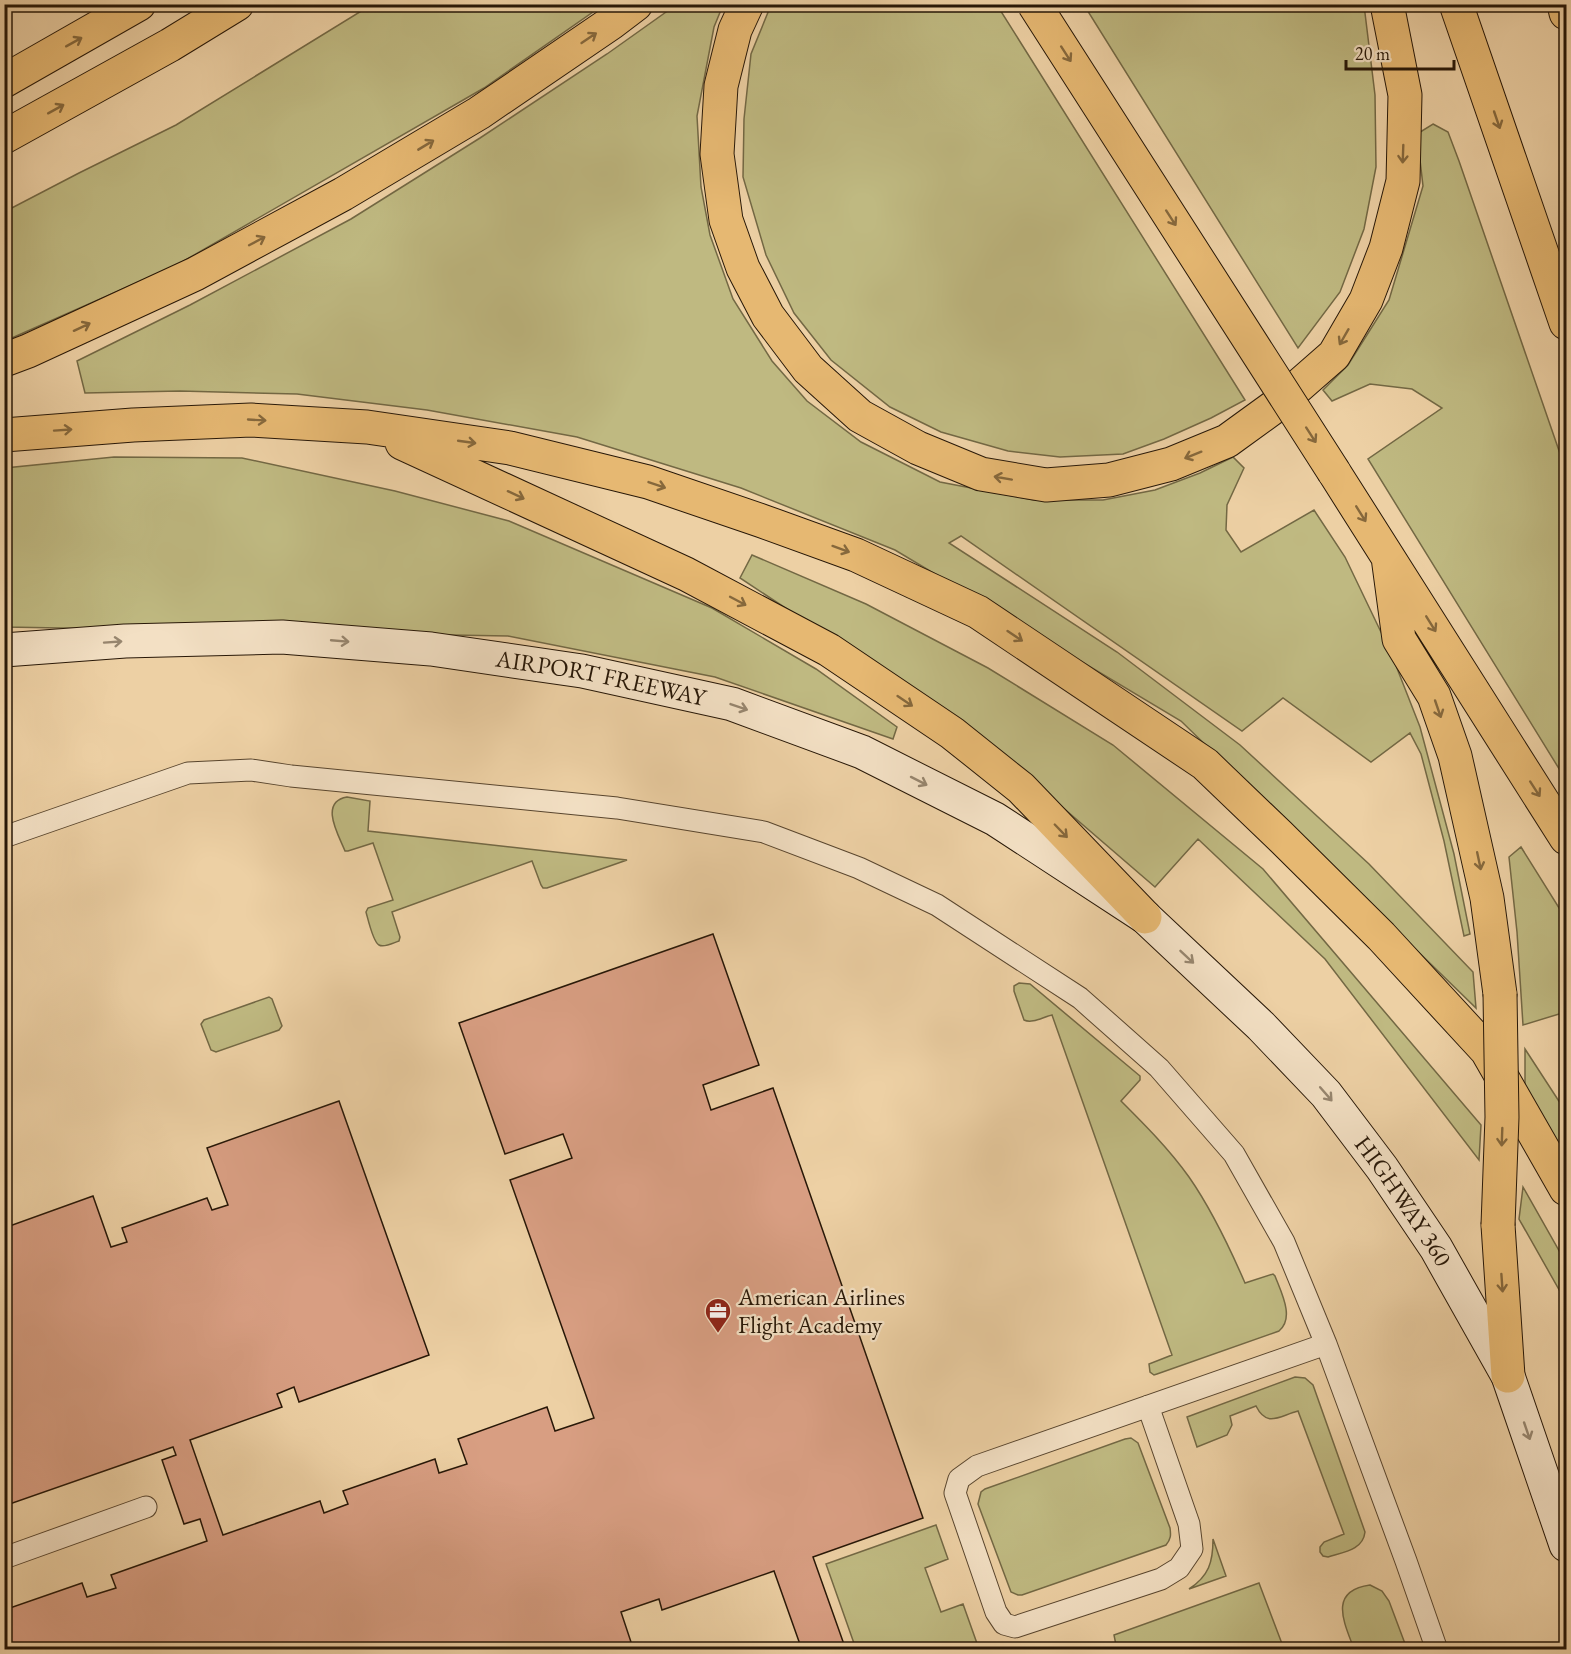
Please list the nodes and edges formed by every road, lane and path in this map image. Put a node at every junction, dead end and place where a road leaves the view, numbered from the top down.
1 (139, 4) edge
2 (237, 4) edge
3 (636, 4) edge
4 (747, 4) edge
5 (1034, 4) edge
6 (1387, 4) edge
7 (1456, 4) edge
8 (1564, 4) edge
9 (1566, 13) edge
10 (4, 81) edge
11 (4, 137) edge
12 (1566, 323) edge
13 (4, 360) edge
14 (368, 427) junction
15 (4, 435) edge
16 (1388, 557) junction
17 (4, 650) edge
18 (4, 837) edge
19 (1566, 838) edge
20 (1145, 917) junction
21 (1566, 1189) edge
22 (1326, 1344) junction
23 (1509, 1376) junction
24 (1148, 1406) junction
25 (146, 1507) dead end
26 (1566, 1545) edge
27 (4, 1558) edge
28 (1437, 1650) edge

10 -> 1 highway
11 -> 2 highway
13 -> 3 highway
6 -> 4 highway
5 -> 16 highway, bridge
7 -> 12 highway
8 - 9 highway
15 -> 14 highway
14 -> 20 highway
14 -> 21 highway
16 -> 19 highway
16 -> 23 highway, bridge
17 -> 20 main road, AIRPORT FREEWAY
18 - 22 lane
20 -> 23 main road, HIGHWAY 360
22 - 24 lane
22 - 28 lane
23 -> 26 main road, HIGHWAY 360
24 - 24 lane
25 - 27 lane

